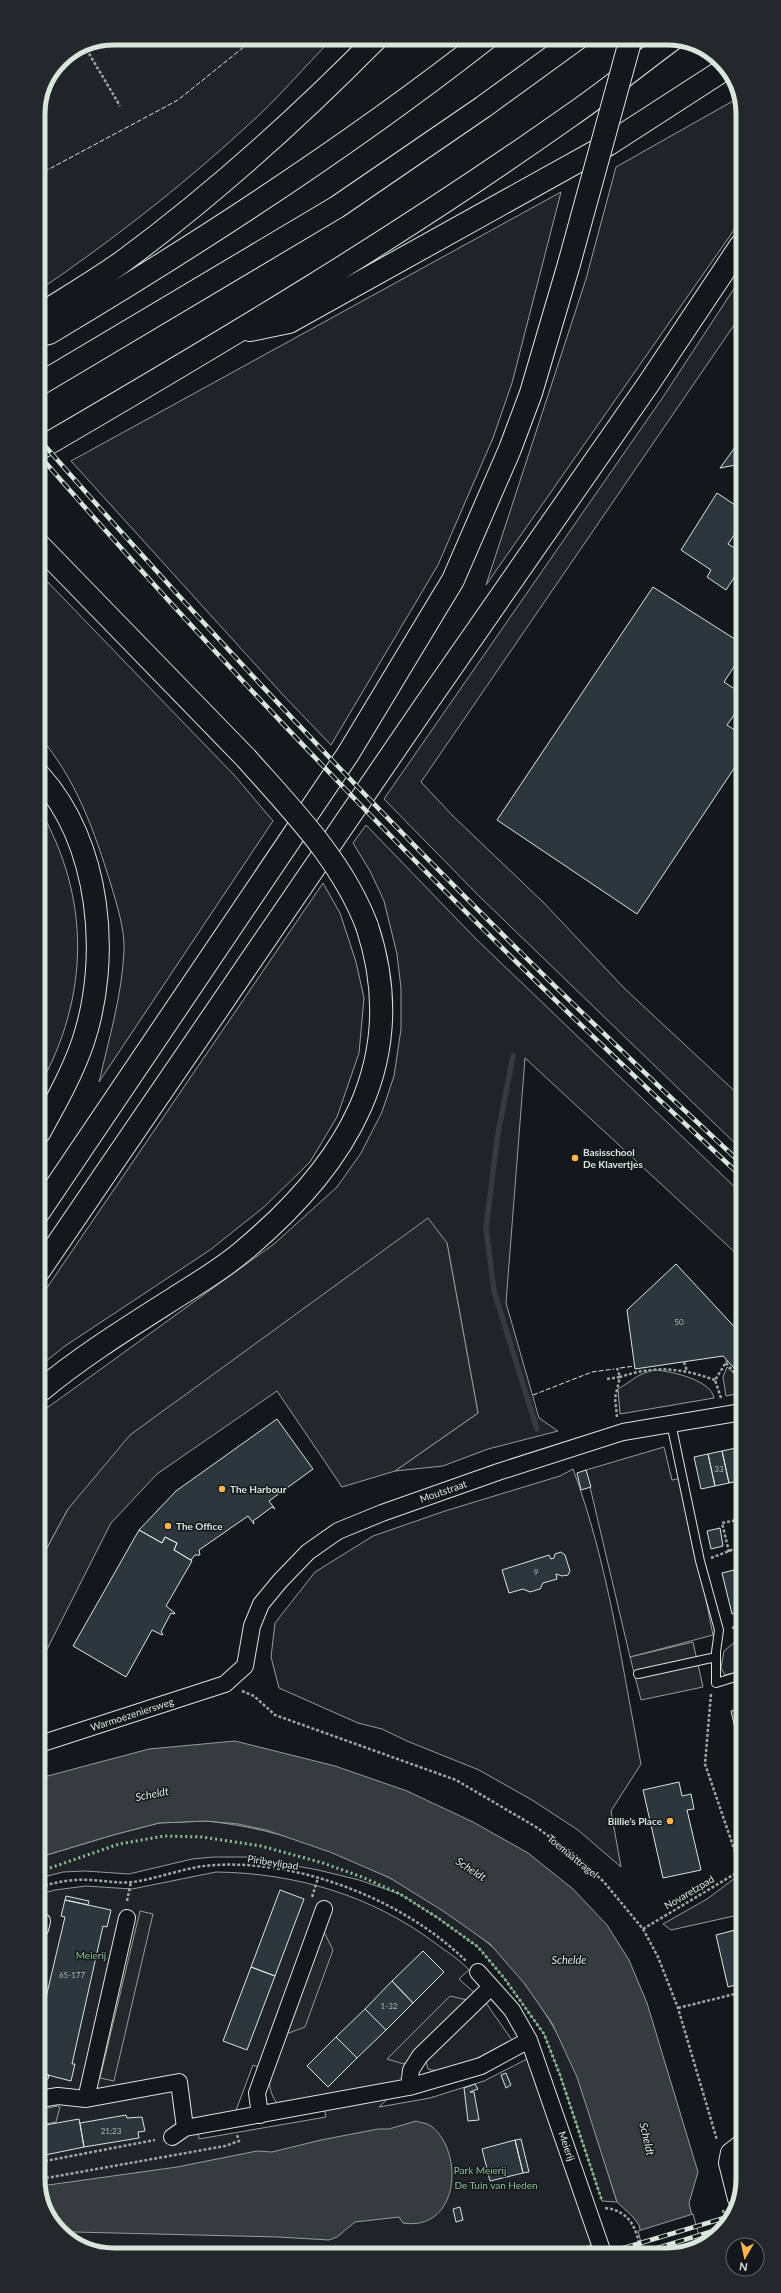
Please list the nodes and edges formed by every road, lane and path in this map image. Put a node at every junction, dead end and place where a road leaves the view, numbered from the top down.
1 (370, 45) edge
2 (478, 45) edge
3 (568, 45) edge
4 (629, 45) edge
5 (664, 45) edge
6 (87, 50) edge
7 (721, 72) edge
8 (120, 106) dead end
9 (736, 252) edge
10 (45, 311) edge
11 (236, 333) junction
12 (45, 334) edge
13 (45, 381) edge
14 (45, 445) edge
15 (45, 551) edge
16 (45, 784) edge
17 (45, 1122) edge
18 (45, 1203) edge
19 (45, 1264) edge
20 (684, 1362) dead end
21 (617, 1368) dead end
22 (687, 1371) junction
23 (736, 1373) edge
24 (620, 1376) junction
25 (607, 1379) dead end
26 (715, 1380) junction
27 (45, 1387) edge
28 (736, 1413) edge
29 (724, 1414) junction
30 (671, 1423) junction
31 (620, 1433) junction
32 (736, 1520) edge
33 (736, 1549) edge
34 (729, 1552) junction
35 (700, 1561) junction
36 (716, 1657) junction
37 (638, 1674) dead end
38 (736, 1677) edge
39 (716, 1683) junction
40 (225, 1684) junction
41 (45, 1742) edge
42 (736, 1852) edge
43 (736, 1873) edge
44 (45, 1885) edge
45 (324, 1908) dead end
46 (127, 1918) dead end
47 (643, 1929) junction
48 (478, 1972) joint
49 (491, 1987) junction
50 (736, 1994) edge
51 (678, 2008) junction
52 (529, 2040) junction
53 (409, 2087) junction
54 (45, 2098) edge
55 (86, 2100) junction
56 (260, 2116) junction
57 (233, 2119) junction
58 (185, 2128) junction
59 (172, 2137) joint
60 (736, 2146) edge
61 (729, 2152) junction
62 (45, 2161) edge
63 (45, 2178) edge
64 (735, 2193) edge
65 (588, 2206) junction
66 (601, 2248) edge
67 (641, 2248) edge

1 - 10 highway
2 - 12 highway
3 - 13 highway
4 - 18 highway, bridge
5 - 11 highway
6 - 8 path
7 - 11 highway
9 - 19 highway
11 - 14 highway
15 - 27 highway, bridge
16 - 17 highway
20 - 22 path
21 - 24 path
22 - 24 path
22 - 26 path
23 - 26 path
24 - 25 path
24 - 31 path
26 - 29 path
28 - 29 street, Moutstraat
29 - 30 street, Moutstraat
30 - 31 street, Moutstraat
30 - 35 lane
31 - 40 street, Moutstraat
32 - 34 path
33 - 34 path
34 - 35 path
35 - 36 lane
36 - 37 lane
36 - 39 lane
38 - 39 lane
39 - 42 path
40 - 41 street, Warmoezeniersweg
40 - 47 path, Toemaattragel
43 - 47 path, Novaretzpad
44 - 48 path, Piribeylipad
45 - 56 street
46 - 55 street
47 - 51 path, Toemaattragel
48 - 49 street, Meierij
49 - 52 street, Meierij
49 - 53 street
50 - 51 path
51 - 61 path, Toemaattragel
52 - 53 street
52 - 65 street, Meierij
53 - 56 street
54 - 55 street
55 - 58 street
56 - 57 street
57 - 58 street
57 - 63 path
58 - 59 street
59 - 62 path
60 - 61 street
61 - 64 street
65 - 66 street, Meierij
65 - 67 path

